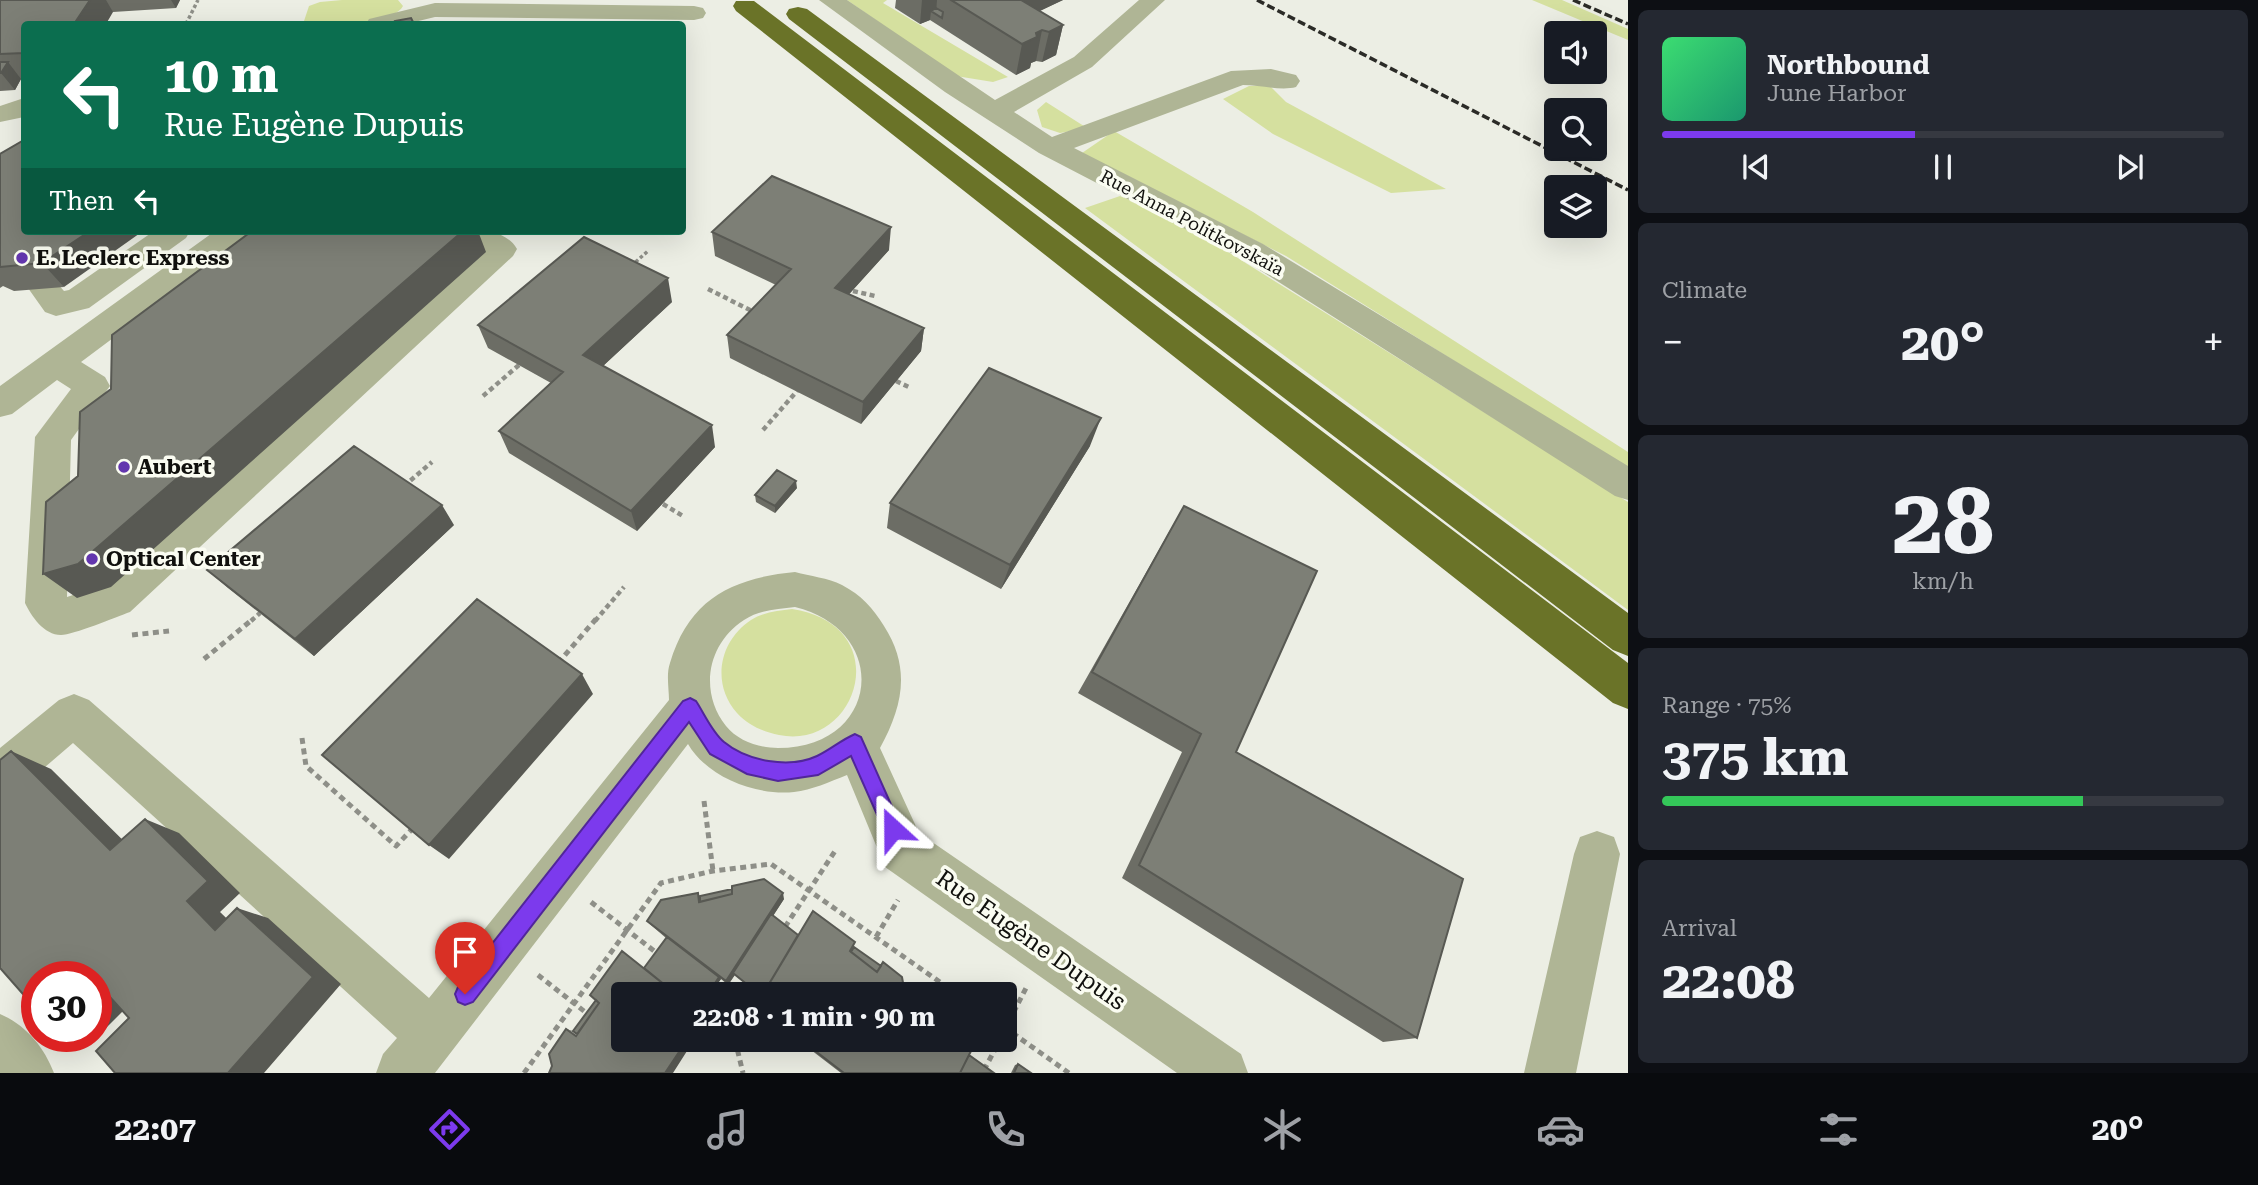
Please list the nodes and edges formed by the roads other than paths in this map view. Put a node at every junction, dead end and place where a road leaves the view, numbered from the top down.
1 (780, 0) edge
2 (831, 0) edge
3 (1153, 0) edge
4 (574, 6) edge
5 (636, 6) edge
6 (746, 6) dead end
7 (436, 12) edge
8 (694, 13) dead end
9 (392, 21) edge
10 (1287, 81) dead end
11 (21, 108) edge
12 (994, 112) junction
13 (0, 114) edge
14 (1049, 146) junction
15 (150, 235) edge
16 (168, 235) edge
17 (230, 235) edge
18 (470, 235) edge
19 (59, 297) junction
20 (114, 319) junction
21 (55, 363) junction
22 (0, 404) edge
23 (1628, 485) edge
24 (1628, 636) edge
25 (1628, 689) edge
26 (690, 707) junction
27 (855, 743) junction
28 (0, 776) edge
29 (1597, 854) dead end
30 (0, 1040) edge
31 (418, 1054) edge
32 (28, 1073) edge
33 (1222, 1073) edge
34 (1549, 1073) edge

1 - 24 highway
2 - 12 street, Rue Anna Politkovskaïa
3 - 12 street
4 - 5 street
4 - 7 street
5 - 8 street
6 - 25 highway
7 - 9 street
10 - 14 street
11 - 13 street
12 - 14 street, Rue Anna Politkovskaïa
14 - 23 street, Rue Anna Politkovskaïa
15 - 19 street
16 - 19 street
17 - 20 street
18 - 21 street
19 - 20 street
20 - 21 street
21 - 22 street
26 - 27 street
26 - 27 street
26 - 31 street
27 - 33 street, Rue Eugène Dupuis
28 - 31 street
29 - 34 street
30 - 32 street

